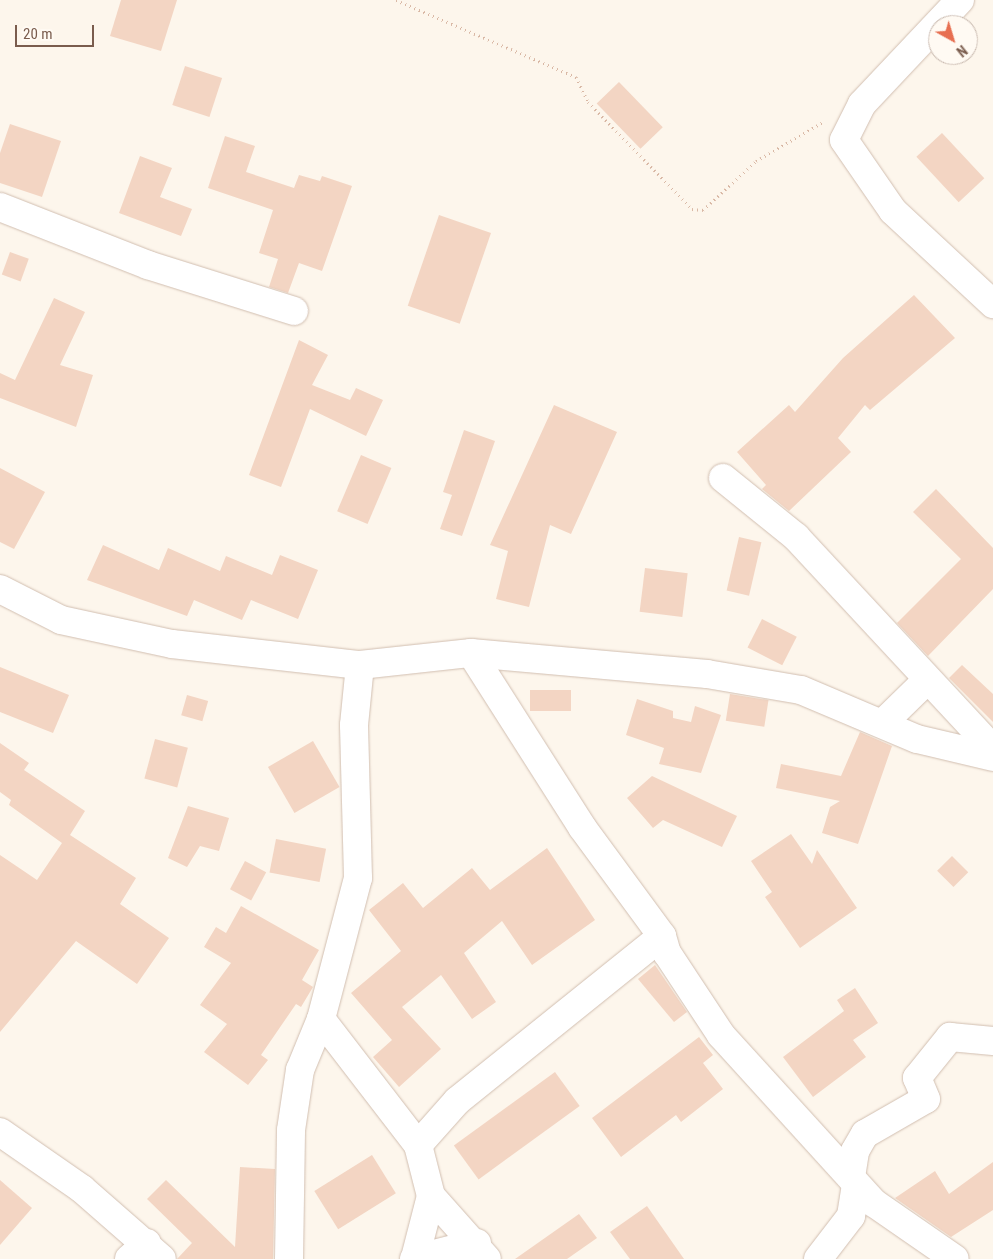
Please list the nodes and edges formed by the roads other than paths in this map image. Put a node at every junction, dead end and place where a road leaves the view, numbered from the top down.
1 (957, 1) edge
2 (0, 207) edge
3 (993, 304) edge
4 (294, 311) dead end
5 (724, 478) dead end
6 (0, 589) edge
7 (471, 653) junction
8 (360, 665) junction
9 (927, 680) junction
10 (883, 722) junction
11 (993, 749) edge
12 (993, 758) edge
13 (662, 936) junction
14 (321, 1020) junction
15 (993, 1041) edge
16 (0, 1132) edge
17 (418, 1145) junction
18 (858, 1195) junction
19 (431, 1196) junction
20 (919, 1247) edge
21 (482, 1251) edge
22 (146, 1254) edge
23 (414, 1258) edge
24 (289, 1259) edge
25 (818, 1259) edge
26 (955, 1259) edge

1 - 3 street
2 - 4 street
5 - 9 street
6 - 8 street
7 - 8 street
7 - 10 street
7 - 13 street
8 - 14 street
9 - 10 street
9 - 11 street
10 - 12 street
13 - 17 street
13 - 18 street
14 - 17 street
14 - 24 street
15 - 18 street
16 - 22 street
17 - 19 street
18 - 20 street
18 - 25 street
19 - 21 street
19 - 23 street
20 - 26 street
21 - 23 street

